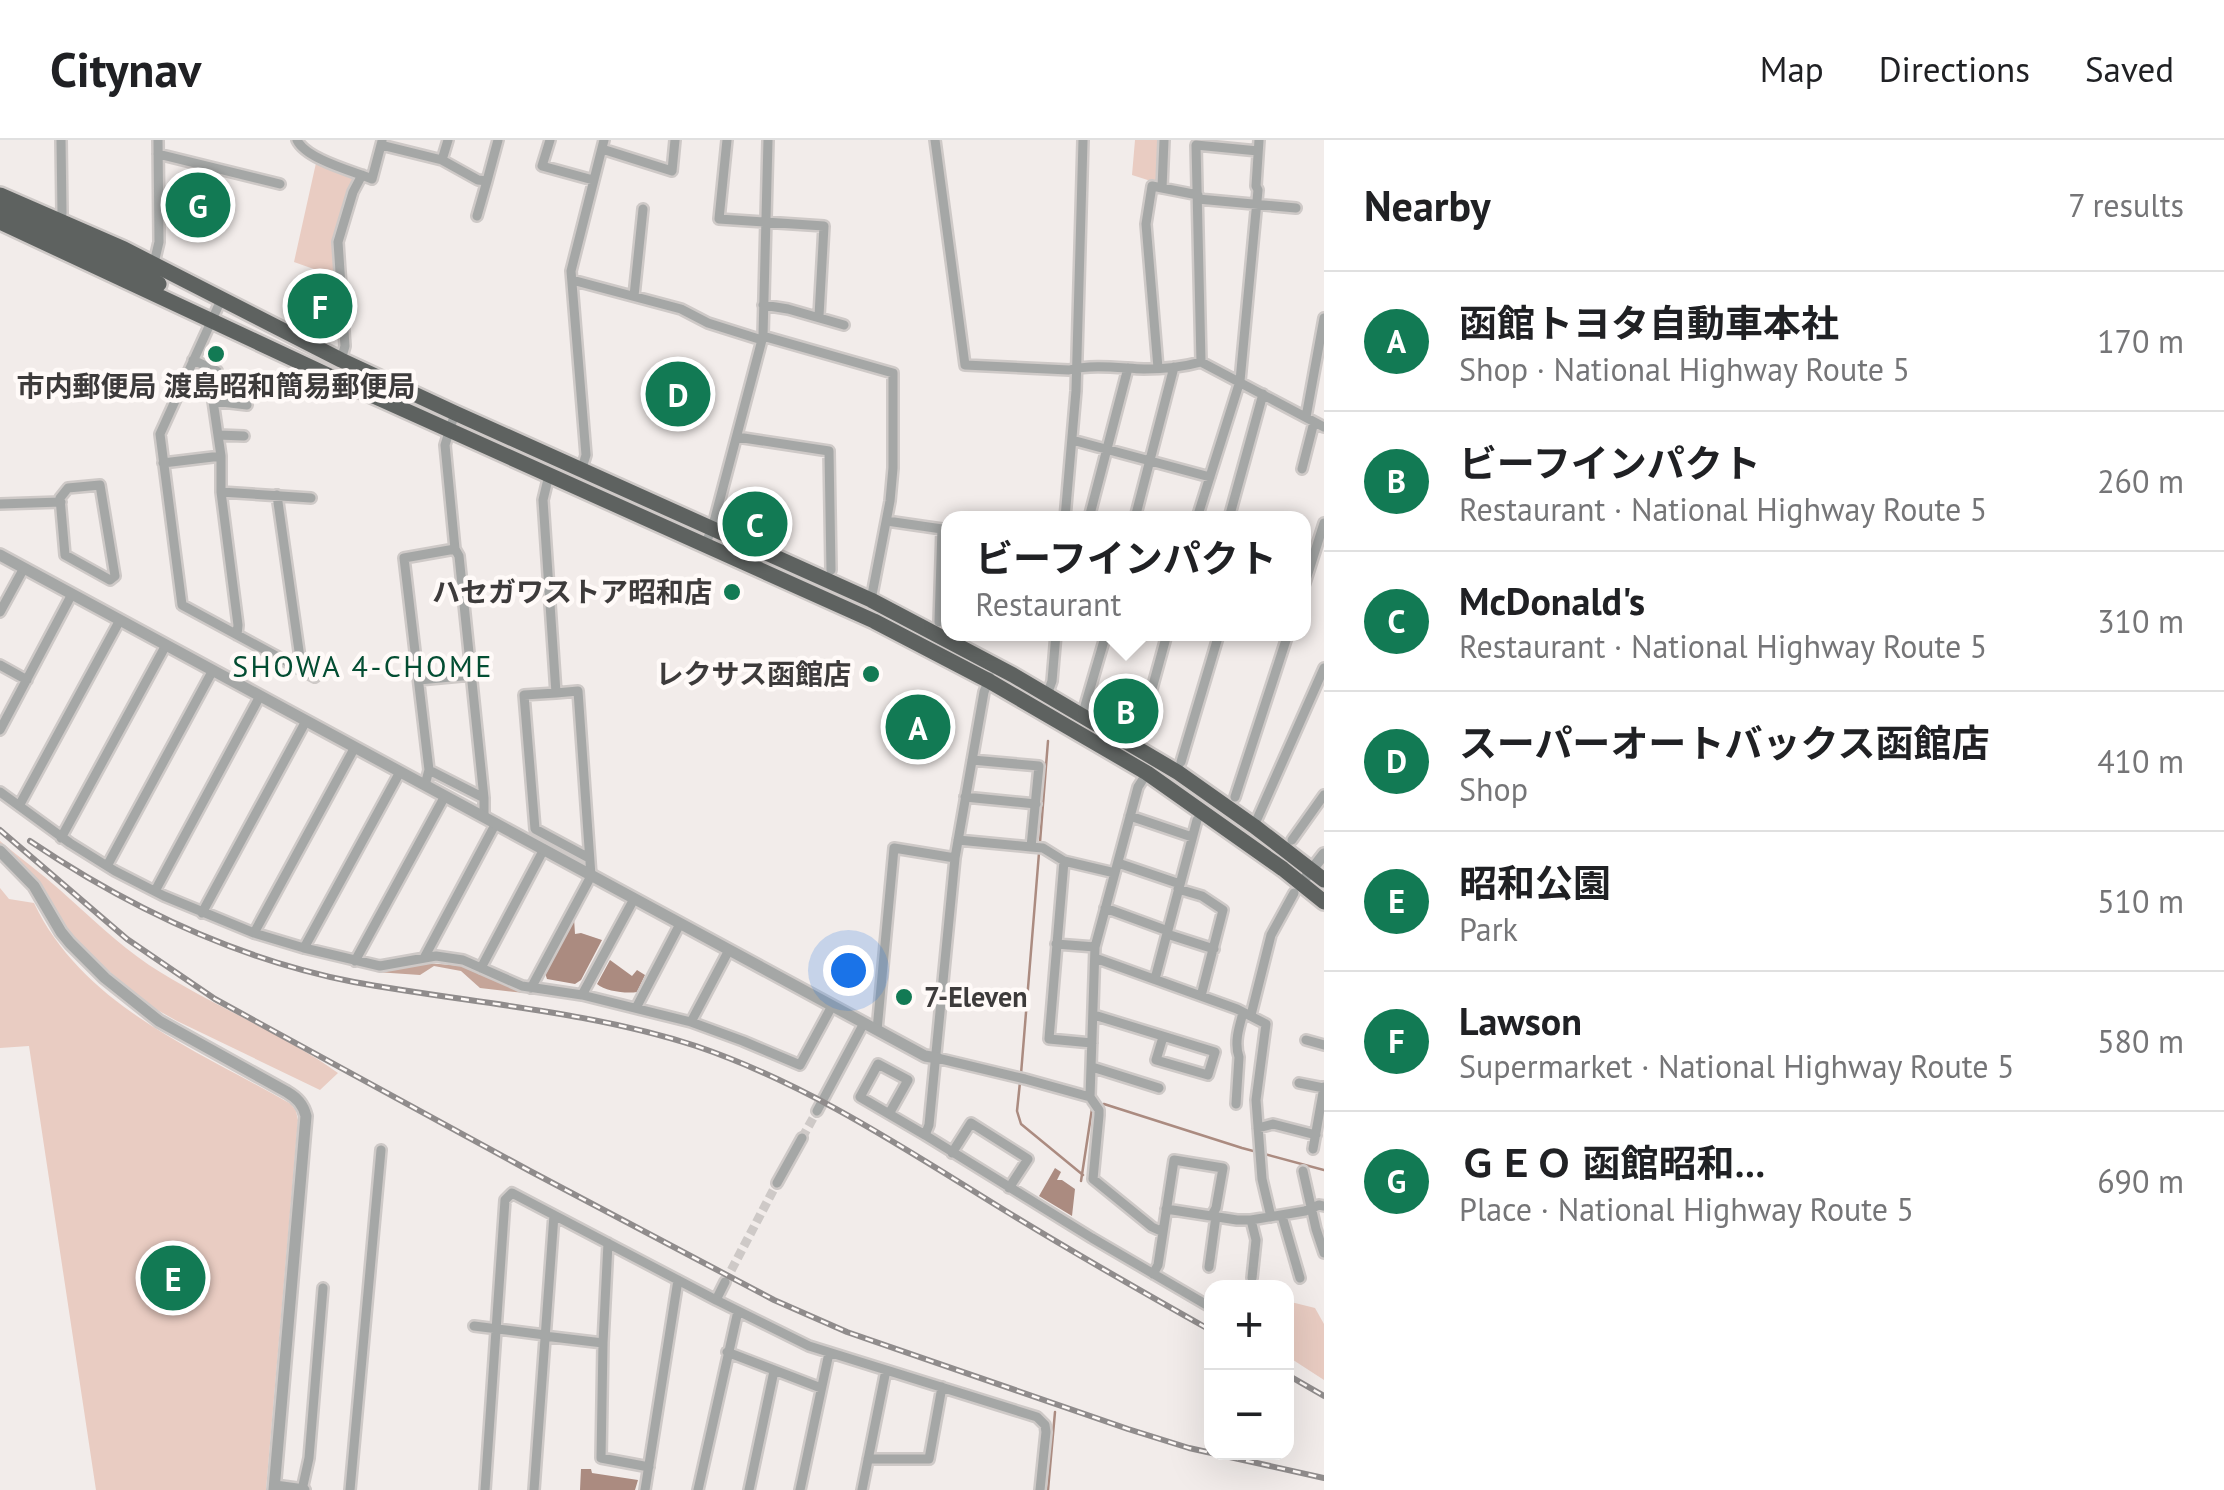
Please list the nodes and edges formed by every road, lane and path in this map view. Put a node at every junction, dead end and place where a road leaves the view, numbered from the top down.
1 (60, 140) edge
2 (158, 140) edge
3 (297, 140) edge
4 (448, 140) edge
5 (498, 140) edge
6 (550, 140) edge
7 (676, 140) edge
8 (727, 140) edge
9 (768, 140) edge
10 (935, 140) edge
11 (1083, 140) edge
12 (1164, 140) edge
13 (381, 142) edge
14 (603, 144) edge
15 (1224, 144) edge
16 (1258, 146) edge
17 (158, 154) junction
18 (442, 160) junction
19 (362, 175) junction
20 (593, 180) junction
21 (486, 181) junction
22 (280, 184) dead end
23 (1162, 188) junction
24 (0, 195) edge
25 (1198, 197) junction
26 (1256, 204) junction
27 (1296, 208) dead end
28 (0, 209) edge
29 (643, 210) dead end
30 (477, 216) dead end
31 (0, 222) edge
32 (766, 224) junction
33 (55, 233) junction
34 (150, 272) junction
35 (572, 280) junction
36 (634, 296) junction
37 (221, 300) junction
38 (763, 304) junction
39 (819, 316) junction
40 (1324, 318) edge
41 (212, 320) junction
42 (844, 325) dead end
43 (762, 338) junction
44 (193, 360) junction
45 (341, 360) junction
46 (1201, 362) junction
47 (1174, 367) junction
48 (1076, 368) junction
49 (1128, 368) junction
50 (1158, 368) junction
51 (1240, 381) junction
52 (1264, 394) junction
53 (213, 401) junction
54 (247, 405) dead end
55 (454, 413) junction
56 (1315, 422) edge
57 (449, 430) junction
58 (218, 435) junction
59 (244, 436) dead end
60 (737, 436) junction
61 (1072, 440) junction
62 (1107, 450) junction
63 (221, 456) junction
64 (1150, 461) junction
65 (163, 462) junction
66 (1302, 469) dead end
67 (581, 470) junction
68 (549, 475) junction
69 (1210, 477) junction
70 (221, 492) junction
71 (276, 495) junction
72 (311, 498) dead end
73 (60, 502) junction
74 (0, 504) edge
75 (1067, 511) edge
76 (1091, 511) edge
77 (1137, 511) edge
78 (1200, 511) edge
79 (1231, 511) edge
80 (887, 521) junction
81 (1324, 523) edge
82 (941, 529) edge
83 (709, 537) junction
84 (455, 549) junction
85 (0, 555) edge
86 (941, 560) edge
87 (1311, 564) edge
88 (24, 568) junction
89 (831, 570) dead end
90 (72, 594) junction
91 (871, 600) junction
92 (0, 612) edge
93 (120, 620) junction
94 (939, 622) dead end
95 (237, 635) junction
96 (1055, 641) edge
97 (1104, 641) edge
98 (1166, 641) edge
99 (1217, 641) edge
100 (1286, 641) edge
101 (166, 645) junction
102 (0, 665) edge
103 (298, 668) junction
104 (1324, 668) edge
105 (213, 670) junction
106 (991, 673) junction
107 (472, 676) junction
108 (315, 678) dead end
109 (27, 680) junction
110 (418, 680) junction
111 (556, 693) junction
112 (1313, 693) junction
113 (260, 696) junction
114 (1324, 698) edge
115 (1044, 704) junction
116 (1082, 716) junction
117 (306, 720) junction
118 (0, 730) edge
119 (354, 747) junction
120 (1136, 747) junction
121 (972, 760) junction
122 (1181, 762) dead end
123 (429, 770) junction
124 (400, 772) junction
125 (1147, 773) junction
126 (426, 786) junction
127 (0, 792) edge
128 (445, 796) junction
129 (1324, 796) edge
130 (965, 797) junction
131 (484, 798) junction
132 (1236, 798) dead end
133 (1036, 804) junction
134 (19, 806) junction
135 (1130, 816) junction
136 (490, 820) junction
137 (1196, 820) dead end
138 (1254, 826) junction
139 (536, 829) junction
140 (61, 838) junction
141 (1192, 838) junction
142 (958, 840) junction
143 (1292, 840) dead end
144 (1031, 846) junction
145 (540, 847) junction
146 (0, 852) edge
147 (1324, 854) edge
148 (590, 858) junction
149 (955, 858) junction
150 (1064, 862) junction
151 (107, 866) junction
152 (1117, 868) junction
153 (591, 876) junction
154 (1307, 882) edge
155 (1179, 887) junction
156 (154, 891) junction
157 (634, 899) junction
158 (1324, 902) edge
159 (1105, 908) junction
160 (202, 913) junction
161 (680, 924) junction
162 (254, 932) junction
163 (1167, 932) junction
164 (1056, 944) junction
165 (304, 948) junction
166 (1214, 949) junction
167 (729, 950) junction
168 (1095, 953) junction
169 (424, 958) junction
170 (356, 960) junction
171 (481, 968) junction
172 (1154, 980) junction
173 (531, 988) junction
174 (582, 996) junction
175 (1201, 996) junction
176 (832, 1006) junction
177 (636, 1008) junction
178 (1247, 1014) junction
179 (1094, 1016) junction
180 (690, 1022) junction
181 (864, 1023) junction
182 (878, 1030) junction
183 (1163, 1036) junction
184 (1306, 1040) dead end
185 (1092, 1043) junction
186 (1324, 1045) edge
187 (937, 1058) junction
188 (1092, 1067) junction
189 (1299, 1083) dead end
190 (1159, 1088) dead end
191 (1324, 1088) edge
192 (1094, 1103) junction
193 (1236, 1104) dead end
194 (817, 1110) tunnel mouth
195 (889, 1114) junction
196 (1258, 1128) junction
197 (924, 1135) junction
198 (802, 1138) tunnel mouth
199 (1317, 1142) edge
200 (381, 1150) dead end
201 (952, 1152) junction
202 (1302, 1171) dead end
203 (777, 1183) tunnel mouth
204 (1009, 1188) junction
205 (1324, 1206) edge
206 (1312, 1208) junction
207 (1166, 1209) junction
208 (554, 1215) junction
209 (1214, 1216) junction
210 (1276, 1216) junction
211 (1251, 1220) junction
212 (1163, 1232) junction
213 (608, 1244) junction
214 (1324, 1253) edge
215 (1209, 1267) dead end
216 (1154, 1274) junction
217 (1252, 1278) dead end
218 (1300, 1278) dead end
219 (678, 1280) junction
220 (725, 1282) tunnel mouth
221 (323, 1288) dead end
222 (716, 1300) junction
223 (1204, 1303) edge
224 (738, 1311) junction
225 (474, 1326) dead end
226 (495, 1329) junction
227 (545, 1336) junction
228 (603, 1344) junction
229 (727, 1352) junction
230 (828, 1353) junction
231 (886, 1370) junction
232 (774, 1371) junction
233 (942, 1387) junction
234 (822, 1388) junction
235 (868, 1458) junction
236 (649, 1467) junction
237 (274, 1488) edge
238 (303, 1490) edge
239 (350, 1490) edge
240 (485, 1490) edge
241 (534, 1490) edge
242 (645, 1490) edge
243 (698, 1490) edge
244 (749, 1490) edge
245 (800, 1490) edge
246 (862, 1490) edge
247 (1040, 1490) edge

1 - 33 street
2 - 17 street
3 - 19 street
4 - 18 street
5 - 21 street
6 - 20 street
7 - 14 street
8 - 32 street
9 - 32 street
10 - 48 street
11 - 48 street
12 - 23 street
13 - 18 street
13 - 19 street
14 - 20 street
15 - 16 street
15 - 25 street
16 - 26 street
17 - 22 street
17 - 34 street
18 - 21 street
19 - 45 street
20 - 35 street
21 - 30 street
23 - 25 street
23 - 50 street
24 - 33 highway
25 - 26 street
25 - 46 street
26 - 27 street
26 - 51 street
28 - 33 highway
29 - 36 street
31 - 33 highway
32 - 38 street
32 - 39 street
33 - 34 highway
33 - 41 highway
34 - 37 highway
34 - 41 highway
35 - 36 street
35 - 67 street
36 - 43 street
37 - 41 street
37 - 45 highway
38 - 39 street
38 - 43 street
39 - 42 street
40 - 56 street
41 - 44 street
41 - 57 highway
43 - 60 street
43 - 80 street
44 - 53 street
44 - 65 street
45 - 55 highway
46 - 47 street
46 - 51 street
47 - 50 street
47 - 64 street
48 - 49 street
48 - 61 street
49 - 50 street
49 - 62 street
51 - 52 street
51 - 69 street
52 - 56 street
52 - 79 street
53 - 54 street
53 - 58 street
55 - 57 street
55 - 67 highway
56 - 66 street
57 - 68 highway
57 - 84 street
58 - 59 street
58 - 63 street
60 - 83 street
60 - 89 street
61 - 62 street
61 - 75 street
62 - 64 street
62 - 76 street
63 - 65 street
63 - 70 street
64 - 69 street
64 - 77 street
65 - 95 street
67 - 83 highway
68 - 83 highway
68 - 111 street
69 - 78 street
70 - 71 street
70 - 95 street
71 - 72 street
71 - 103 street
73 - 73 street
73 - 74 street
80 - 82 street
80 - 91 street
81 - 87 street
83 - 91 highway
83 - 106 highway
84 - 107 street
84 - 110 street
85 - 88 street
86 - 94 street
88 - 90 street
88 - 92 street
90 - 93 street
90 - 109 street
91 - 106 highway
93 - 101 street
93 - 134 street
95 - 103 street
96 - 115 street
97 - 116 street
98 - 120 street
99 - 122 street
100 - 132 street
101 - 105 street
101 - 140 street
102 - 109 street
103 - 108 street
104 - 112 street
105 - 113 street
105 - 151 street
106 - 115 highway
106 - 121 street
107 - 110 street
107 - 131 street
109 - 118 street
110 - 123 street
111 - 139 street
111 - 148 street
112 - 114 street
112 - 138 street
113 - 117 street
113 - 156 street
115 - 116 highway
115 - 125 highway
116 - 120 highway
117 - 119 street
117 - 160 street
119 - 124 street
119 - 162 street
120 - 138 highway
121 - 130 street
121 - 133 street
123 - 126 street
123 - 131 street
124 - 126 street
124 - 165 street
125 - 135 street
125 - 154 highway
126 - 128 street
127 - 134 street
128 - 136 street
128 - 170 street
129 - 143 street
130 - 133 street
130 - 142 street
131 - 136 street
133 - 144 street
134 - 140 street
135 - 141 street
135 - 152 street
136 - 145 street
136 - 169 street
137 - 141 street
138 - 154 highway
139 - 145 street
139 - 148 street
140 - 151 street
141 - 155 street
142 - 144 street
142 - 149 street
144 - 150 street
145 - 153 street
145 - 171 street
146 - 237 street
147 - 154 street
148 - 153 street
149 - 182 street
149 - 187 street
150 - 152 street
150 - 164 street
151 - 156 street
152 - 155 street
152 - 159 street
153 - 157 street
153 - 173 street
154 - 158 highway
154 - 178 street
155 - 163 street
155 - 166 street
156 - 160 street
157 - 161 street
157 - 174 street
159 - 163 street
159 - 168 street
160 - 162 street
161 - 167 street
161 - 177 street
162 - 165 street
163 - 166 street
163 - 172 street
164 - 168 street
164 - 185 street
165 - 170 street
166 - 175 street
167 - 176 street
167 - 180 street
168 - 172 street
168 - 179 street
169 - 170 street
169 - 171 street
171 - 173 street
172 - 175 street
173 - 174 street
174 - 177 street
175 - 178 street
176 - 180 street
176 - 181 street
177 - 180 street
178 - 193 street
178 - 196 street
179 - 183 street
179 - 185 street
181 - 182 street
181 - 194 street
182 - 187 street
183 - 183 street
184 - 186 street
185 - 188 street
187 - 192 street
187 - 197 street
188 - 190 street
188 - 192 street
189 - 191 street
191 - 199 street
192 - 212 street
195 - 195 street
195 - 197 street
196 - 199 street
196 - 210 street
197 - 201 street
198 - 203 street
200 - 239 street
201 - 204 street
201 - 204 street
202 - 206 street
204 - 216 street
205 - 206 street
206 - 210 street
206 - 214 street
207 - 209 street
207 - 209 street
207 - 212 street
208 - 213 street
208 - 226 street
208 - 227 street
209 - 211 street
209 - 215 street
210 - 211 street
210 - 218 street
211 - 217 street
212 - 216 street
213 - 219 street
213 - 228 street
216 - 223 street
219 - 222 street
219 - 236 street
220 - 222 street
221 - 238 street
222 - 224 street
224 - 229 street
224 - 230 street
225 - 226 street
226 - 227 street
226 - 240 street
227 - 228 street
227 - 241 street
228 - 236 street
229 - 232 street
229 - 243 street
230 - 231 street
230 - 234 street
231 - 233 street
231 - 235 street
232 - 234 street
232 - 244 street
233 - 235 street
233 - 247 street
234 - 245 street
235 - 246 street
236 - 242 street
237 - 238 street

